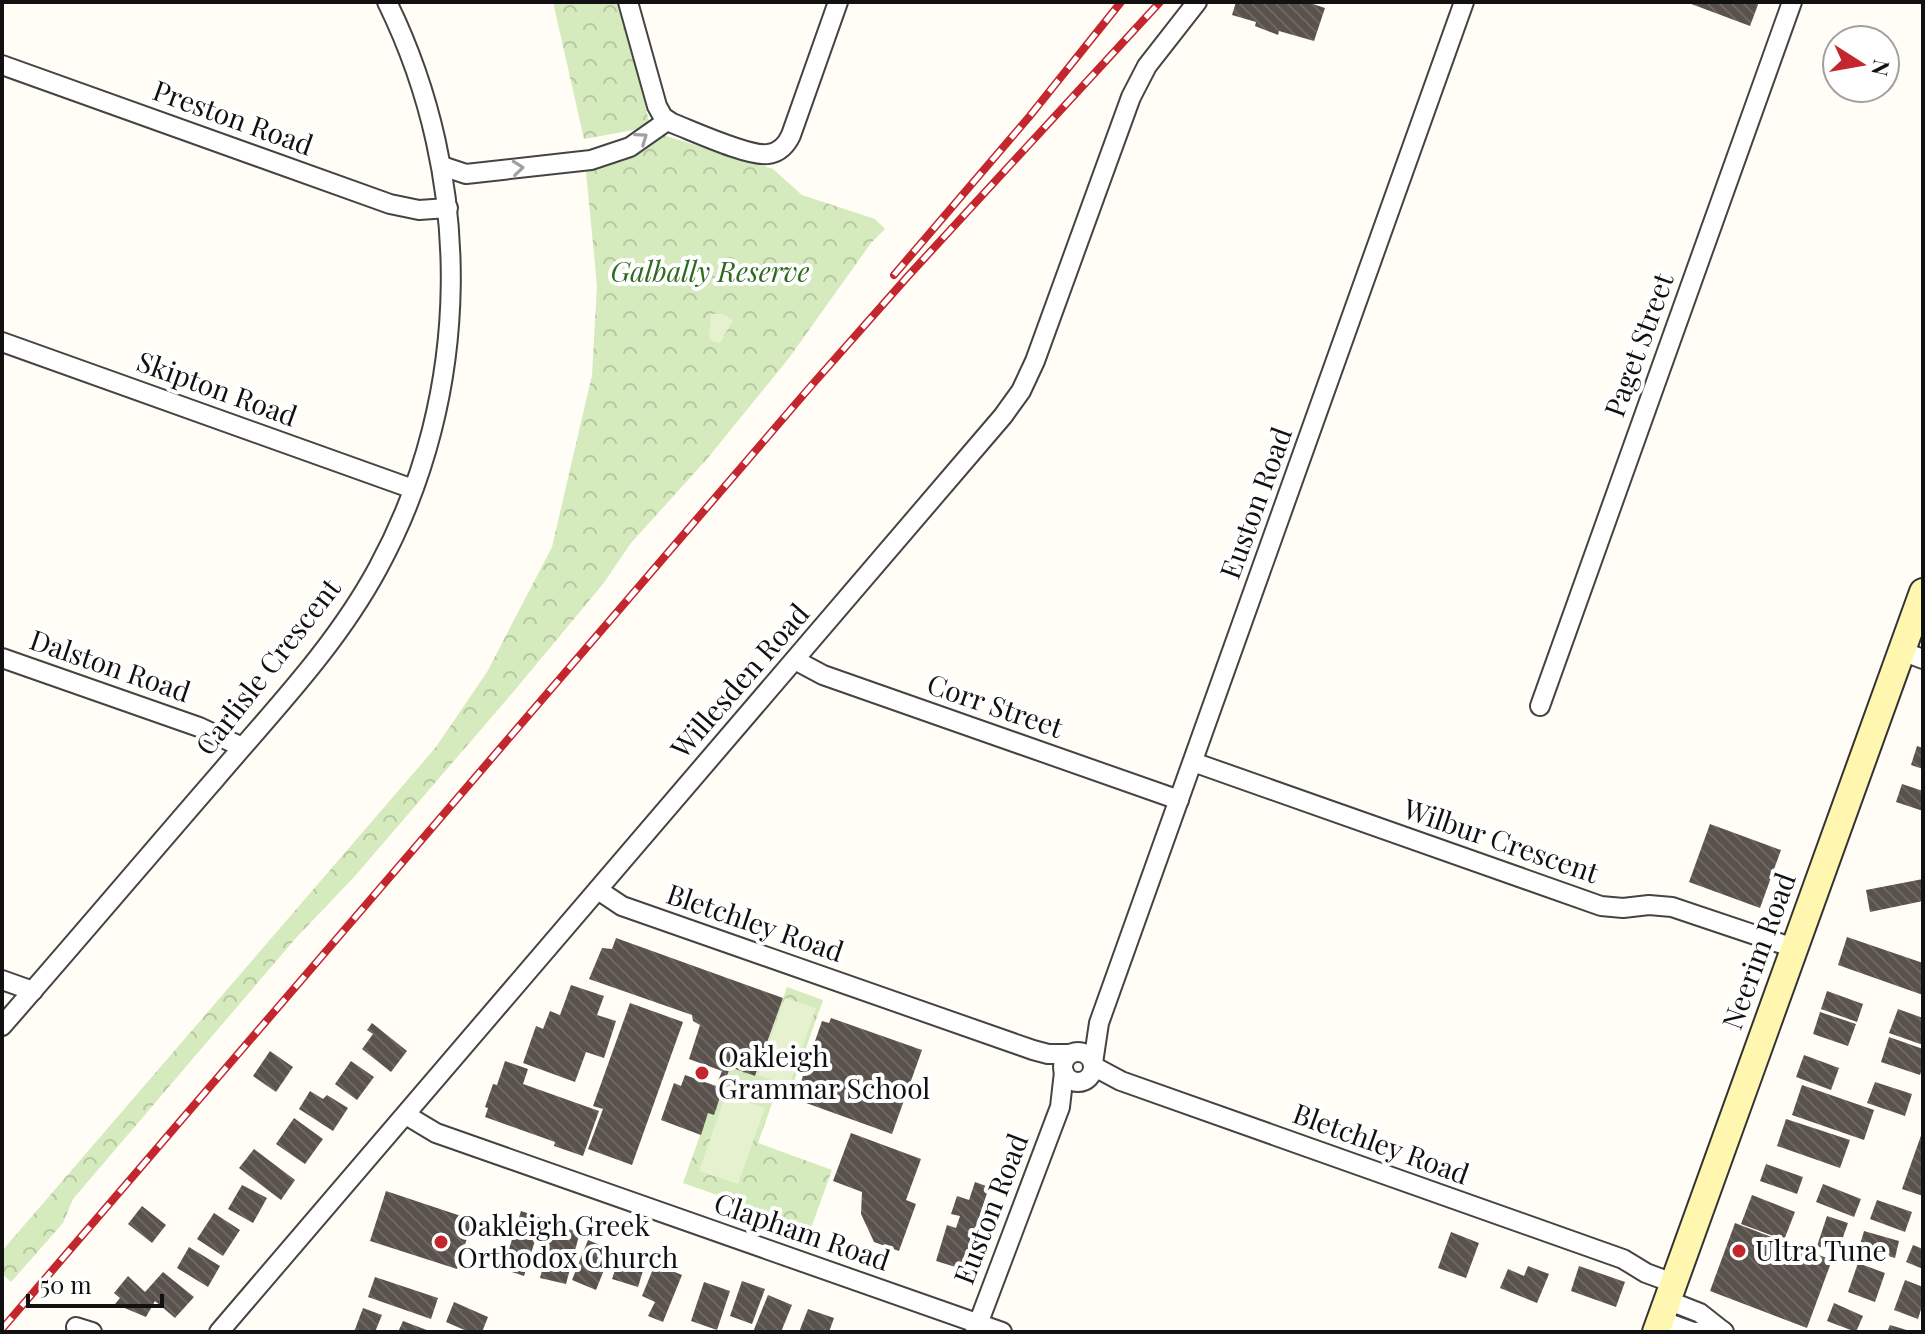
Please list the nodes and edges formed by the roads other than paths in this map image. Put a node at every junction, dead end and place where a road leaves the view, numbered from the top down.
1 (387, 2) edge
2 (628, 2) edge
3 (838, 2) edge
4 (1197, 2) edge
5 (1464, 2) edge
6 (1792, 2) edge
7 (2, 65) edge
8 (667, 121) junction
9 (442, 166) junction
10 (448, 208) junction
11 (2, 342) edge
12 (413, 489) junction
13 (1923, 592) edge
14 (1912, 655) edge
15 (2, 658) edge
16 (795, 660) junction
17 (1540, 706) dead end
18 (242, 747) junction
19 (1193, 762) junction
20 (1179, 800) junction
21 (598, 890) junction
22 (1794, 948) junction
23 (2, 980) edge
24 (33, 991) junction
25 (1099, 1023) junction
26 (2, 1026) edge
27 (1067, 1062) junction
28 (1089, 1072) junction
29 (1060, 1107) junction
30 (406, 1115) junction
31 (1667, 1301) edge
32 (976, 1328) edge
33 (219, 1332) edge
34 (1002, 1332) edge
35 (1724, 1332) edge

1 - 9 street, Carlisle Crescent
2 - 8 street
3 - 8 street
4 - 16 street, Willesden Road
5 - 19 street, Euston Road
6 - 17 street, Paget Street
7 - 10 street, Preston Road
9 -> 8 street
9 - 10 street, Carlisle Crescent
10 - 12 street, Carlisle Crescent
11 - 12 street, Skipton Road
12 - 18 street, Carlisle Crescent
13 - 14 street, Neerim Road
14 - 22 street, Neerim Road
15 - 18 street, Dalston Road
16 - 20 street, Corr Street
16 - 21 street, Willesden Road
18 - 24 street, Carlisle Crescent
19 - 20 street, Euston Road
19 - 22 street, Wilbur Crescent
20 - 25 street, Euston Road
21 - 27 street, Bletchley Road
21 - 30 street, Willesden Road
22 - 31 street, Neerim Road
23 - 24 street
24 - 26 street, Carlisle Crescent
25 - 27 street, Euston Road
25 - 28 street, Euston Road
27 - 28 street
27 - 28 street
27 - 29 street, Euston Road
28 - 29 street, Euston Road
28 - 31 street, Bletchley Road
29 - 32 street, Euston Road
30 - 32 street, Clapham Road
30 - 33 street, Willesden Road
31 - 35 street, Bletchley Road
32 - 34 street, Clapham Road

